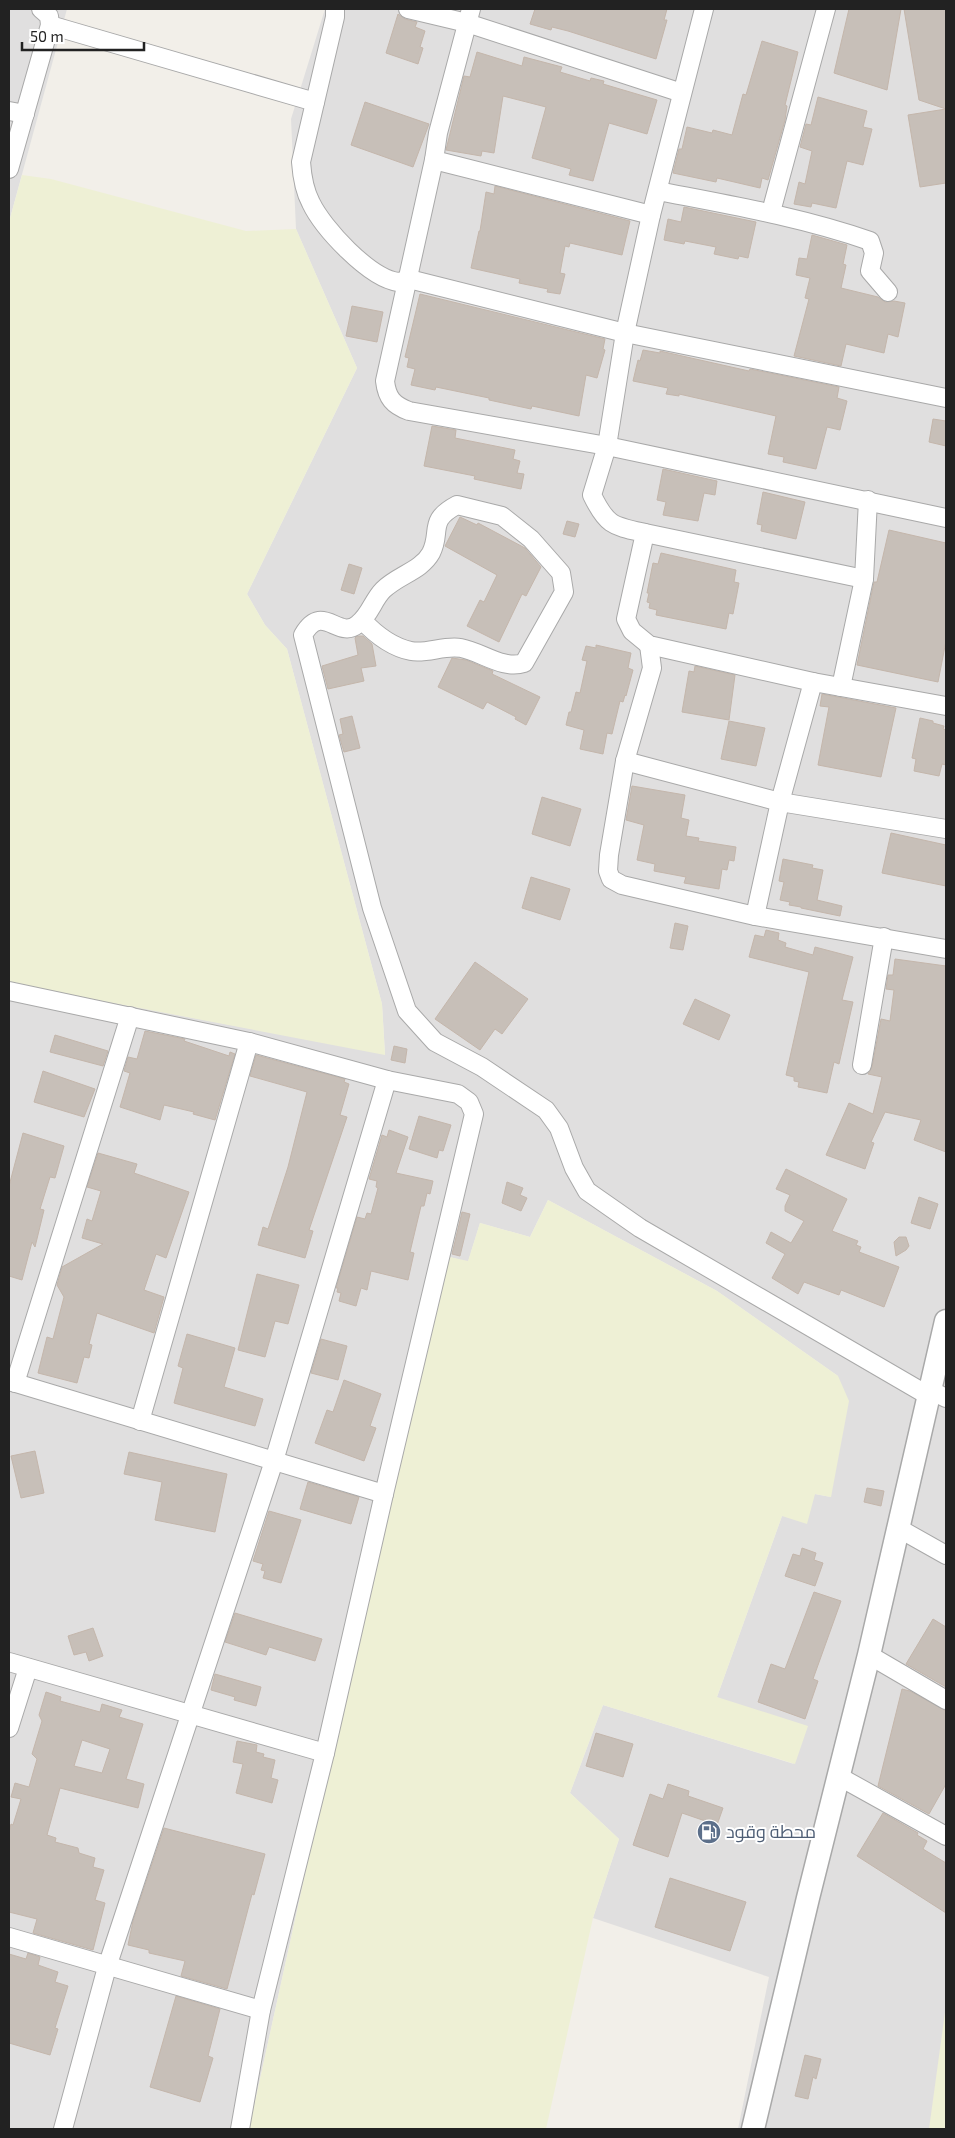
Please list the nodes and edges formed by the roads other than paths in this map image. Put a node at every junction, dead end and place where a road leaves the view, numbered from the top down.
1 (40, 9) edge
2 (335, 9) edge
3 (408, 9) edge
4 (704, 9) edge
5 (826, 9) edge
6 (469, 16) edge
7 (50, 25) junction
8 (682, 93) junction
9 (315, 102) junction
10 (17, 112) edge
11 (434, 160) junction
12 (9, 169) edge
13 (658, 191) junction
14 (771, 212) junction
15 (651, 215) junction
16 (409, 279) junction
17 (888, 292) dead end
18 (625, 333) junction
19 (946, 398) edge
20 (607, 446) junction
21 (868, 500) junction
22 (946, 518) edge
23 (645, 533) junction
24 (864, 579) junction
25 (362, 620) junction
26 (649, 645) junction
27 (813, 682) junction
28 (841, 687) junction
29 (946, 706) edge
30 (625, 761) junction
31 (780, 802) junction
32 (946, 829) edge
33 (755, 916) junction
34 (884, 937) junction
35 (946, 949) edge
36 (9, 990) edge
37 (130, 1016) junction
38 (249, 1042) junction
39 (862, 1065) dead end
40 (387, 1080) junction
41 (946, 1321) edge
42 (12, 1382) edge
43 (935, 1395) edge
44 (140, 1421) junction
45 (274, 1461) junction
46 (384, 1494) junction
47 (898, 1528) junction
48 (946, 1555) edge
49 (869, 1655) junction
50 (9, 1662) edge
51 (28, 1668) junction
52 (946, 1700) edge
53 (189, 1715) junction
54 (9, 1728) edge
55 (325, 1754) junction
56 (838, 1776) junction
57 (946, 1836) edge
58 (9, 1937) edge
59 (107, 1967) junction
60 (261, 2010) junction
61 (63, 2129) edge
62 (240, 2129) edge
63 (753, 2129) edge

1 - 7 street
2 - 9 street
3 - 6 street
4 - 8 street
5 - 14 street
6 - 8 street
6 - 11 street
7 - 9 street
7 - 10 street
8 - 13 street
9 - 16 street
10 - 12 street
11 - 15 street
11 - 16 street
13 - 14 street
13 - 15 street
14 - 17 street
15 - 18 street
16 - 18 street
16 - 20 street
18 - 19 street
18 - 20 street
20 - 21 street
20 - 23 street
21 - 22 street
21 - 24 street
23 - 24 street
23 - 26 street
24 - 28 street
25 - 25 street
25 - 43 street
26 - 27 street
26 - 30 street
27 - 28 street
27 - 31 street
28 - 29 street
30 - 31 street
30 - 33 street
31 - 32 street
31 - 33 street
33 - 34 street
34 - 35 street
34 - 39 street
36 - 37 street
37 - 38 street
37 - 42 street
38 - 40 street
38 - 44 street
40 - 45 street
40 - 46 street
41 - 43 street
42 - 44 street
43 - 47 street
44 - 45 street
45 - 46 street
45 - 53 street
46 - 55 street
47 - 48 street
47 - 49 street
49 - 52 street
49 - 56 street
50 - 51 street
51 - 53 street
51 - 54 street
53 - 55 street
53 - 59 street
55 - 60 street
56 - 57 street
56 - 63 street
58 - 59 street
59 - 60 street
59 - 61 street
60 - 62 street

